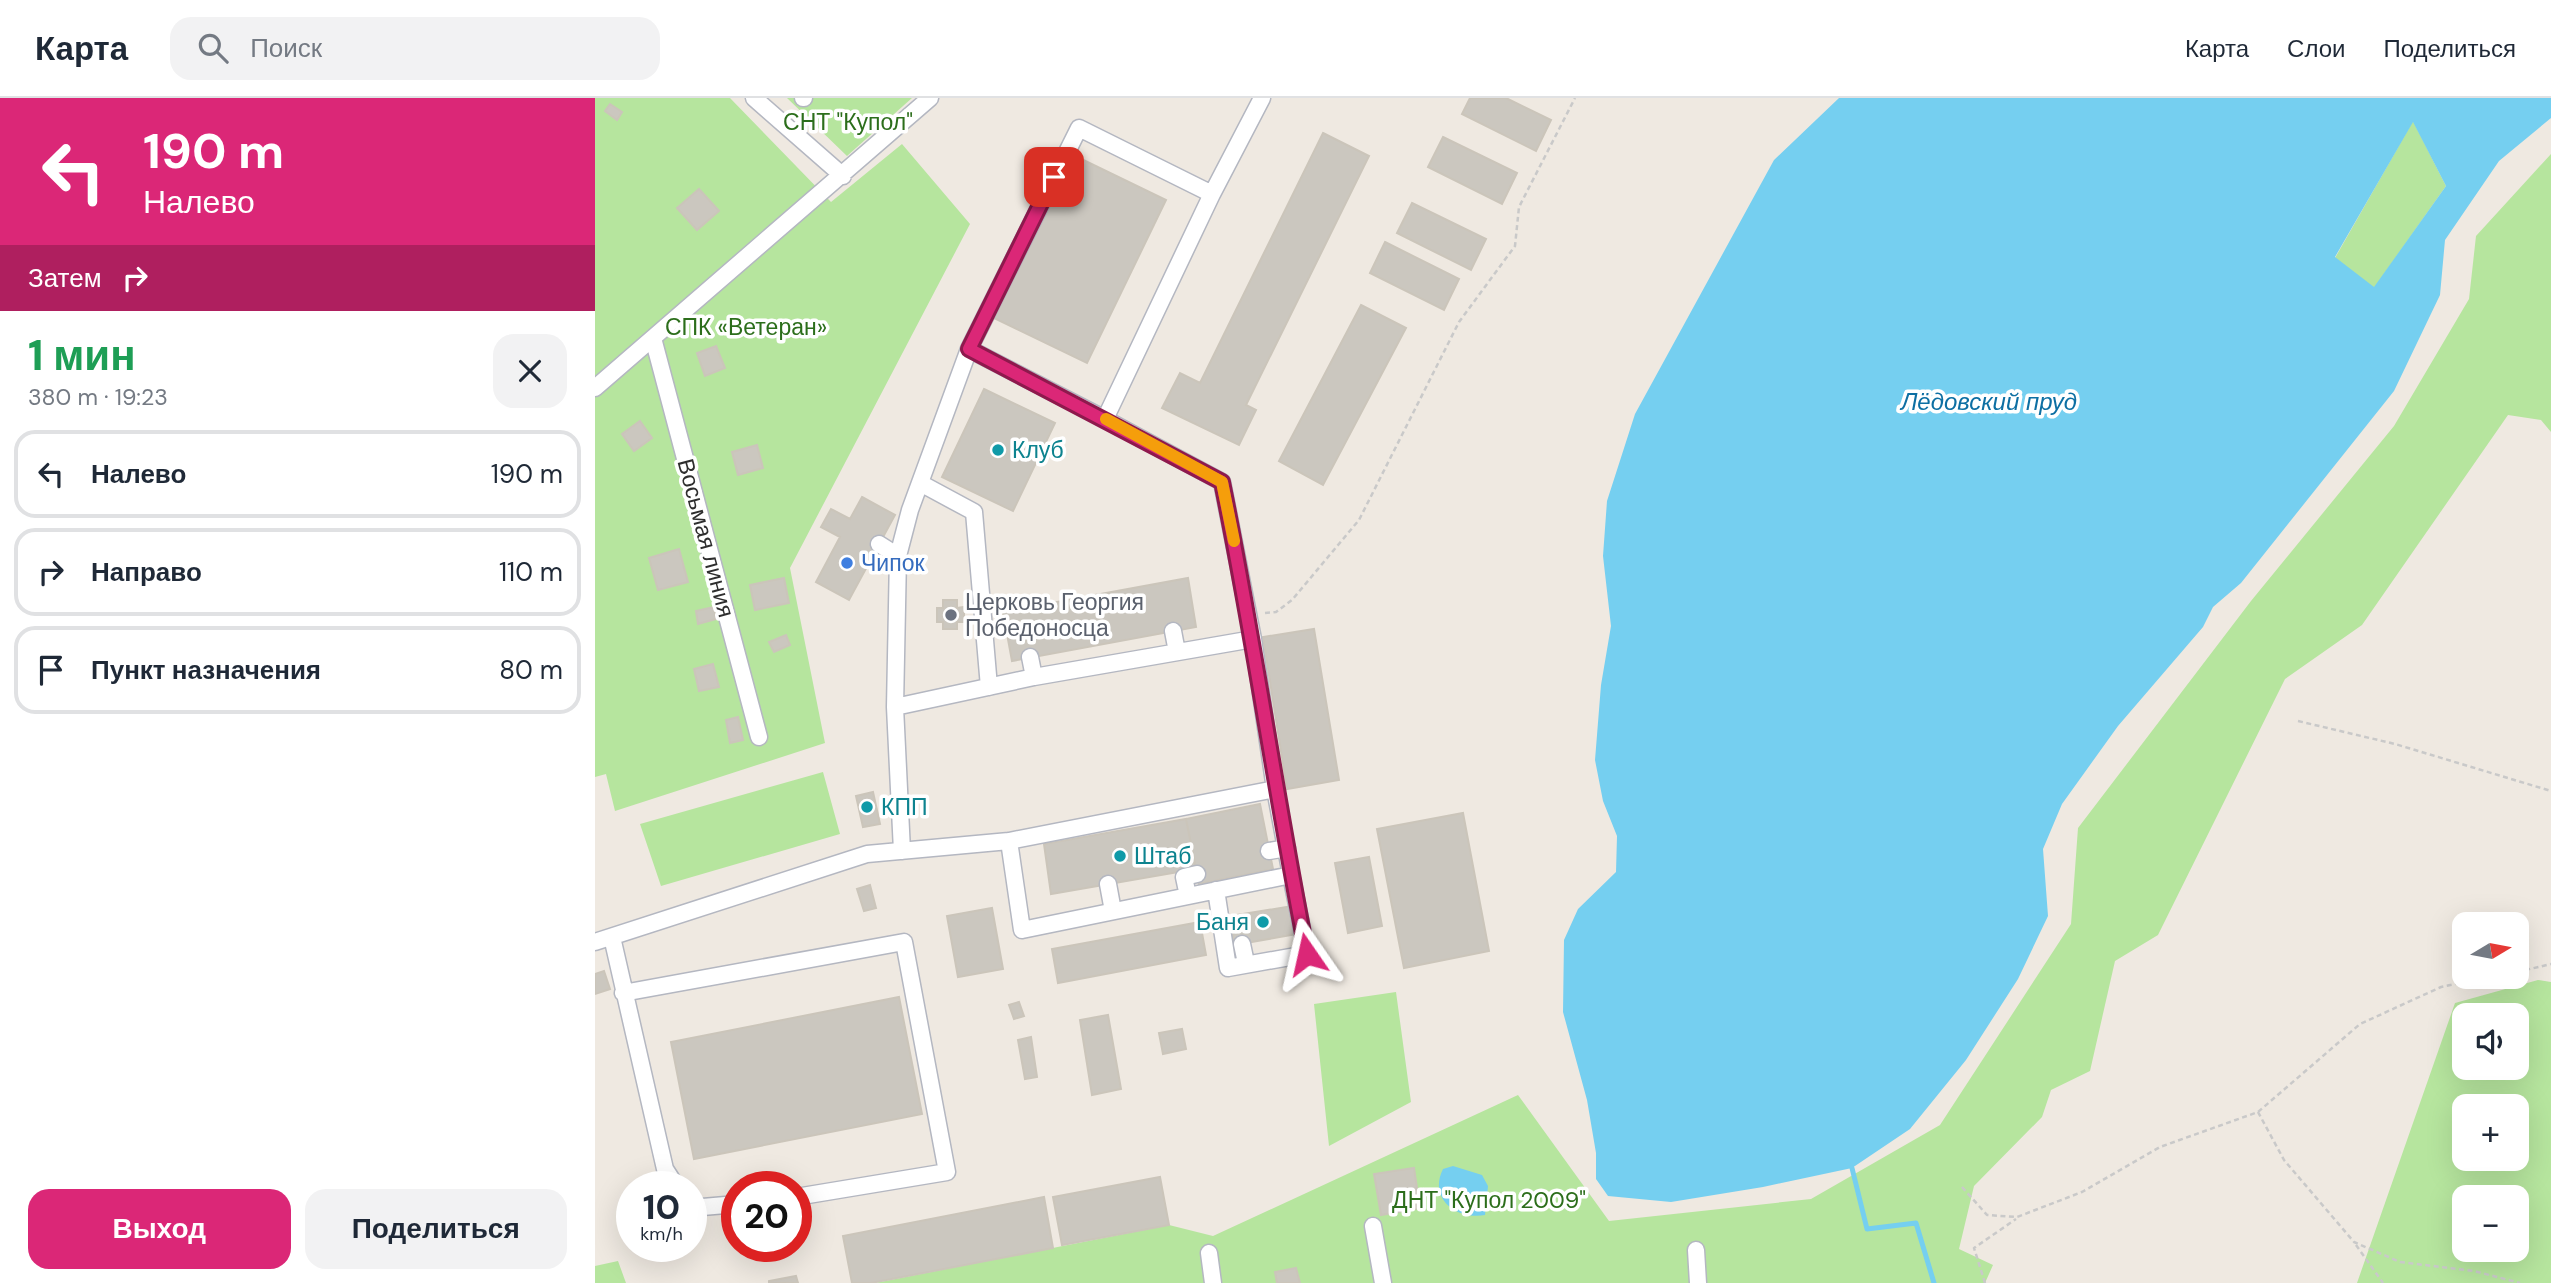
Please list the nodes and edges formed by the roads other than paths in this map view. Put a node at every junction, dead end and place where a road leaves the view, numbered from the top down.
1 (754, 98) edge
2 (930, 98) edge
3 (1262, 98) edge
4 (843, 176) junction
5 (1212, 194) junction
6 (653, 338) junction
7 (969, 349) junction
8 (595, 388) edge
9 (1105, 419) junction
10 (922, 484) junction
11 (973, 492) dead end
12 (966, 507) junction
13 (879, 544) dead end
14 (898, 556) junction
15 (1173, 631) dead end
16 (1253, 639) junction
17 (1177, 652) junction
18 (1030, 657) dead end
19 (1034, 677) junction
20 (989, 687) junction
21 (895, 707) junction
22 (759, 737) dead end
23 (1275, 789) junction
24 (1009, 842) junction
25 (1287, 848) junction
26 (902, 850) junction
27 (1269, 851) dead end
28 (1197, 874) dead end
29 (1291, 875) junction
30 (1108, 884) dead end
31 (1216, 890) junction
32 (1188, 896) junction
33 (1113, 911) junction
34 (612, 937) junction
35 (595, 942) edge
36 (1242, 944) dead end
37 (1245, 963) junction
38 (623, 993) junction
39 (666, 1171) edge
40 (812, 1194) edge
41 (1373, 1226) dead end
42 (1696, 1250) dead end
43 (1209, 1253) dead end
44 (1213, 1283) edge
45 (1383, 1283) edge
46 (1698, 1283) edge

1 - 4 street
2 - 4 street
3 - 5 street
4 - 6 street
5 - 7 street
5 - 9 street
6 - 8 street
6 - 22 street, Восьмая линия
7 - 9 street
7 - 10 street
9 - 16 street
10 - 12 street
10 - 14 street
11 - 12 street
12 - 20 street
13 - 14 street
14 - 21 street
15 - 17 street
16 - 17 street
16 - 23 street
17 - 19 street
18 - 19 street
19 - 20 street
20 - 21 street
21 - 26 street
23 - 24 street
23 - 25 street
24 - 26 street
24 - 33 street
25 - 27 street
25 - 29 street
26 - 34 street
28 - 32 street
29 - 31 street
29 - 37 street
30 - 33 street
31 - 32 street
31 - 37 street
32 - 33 street
34 - 35 street
34 - 38 street
36 - 37 street
38 - 39 street
38 - 40 street
41 - 45 street
42 - 46 street
43 - 44 street

